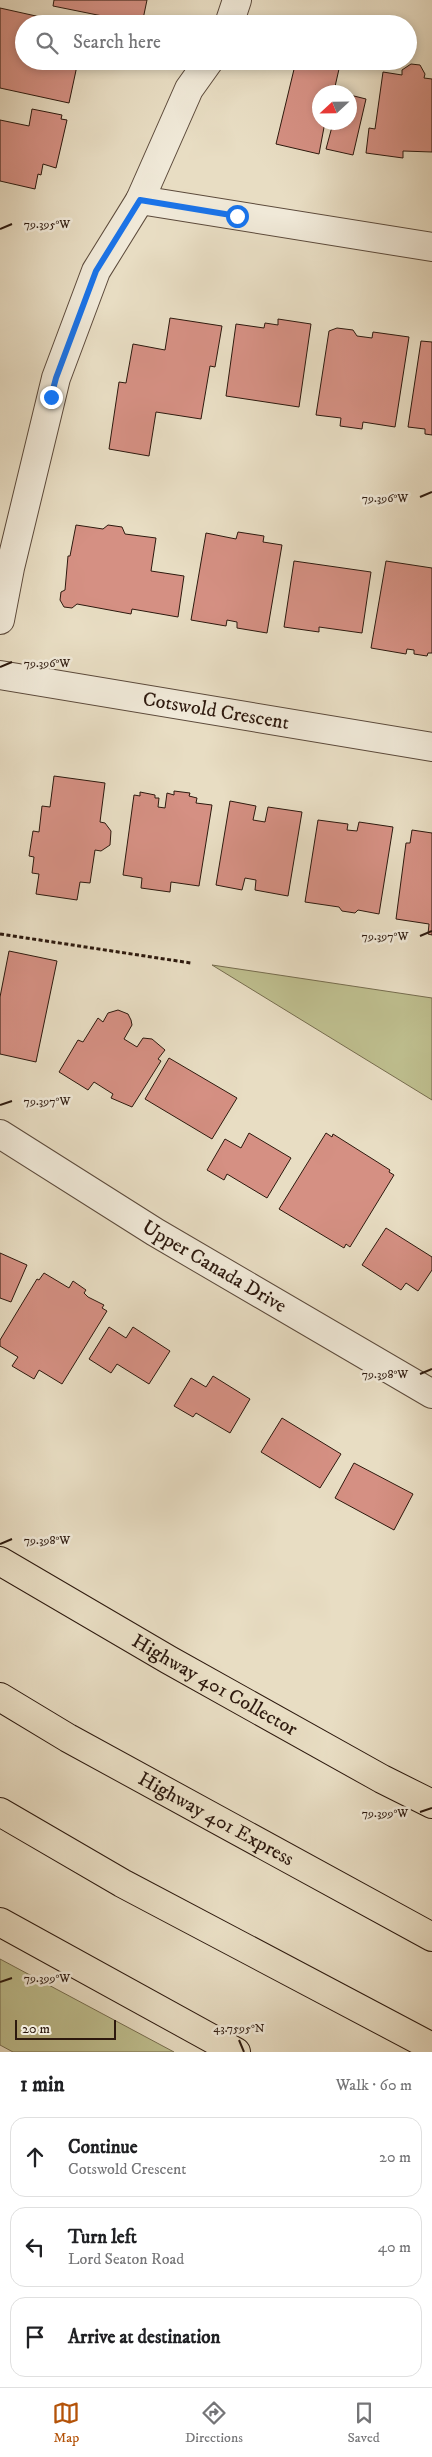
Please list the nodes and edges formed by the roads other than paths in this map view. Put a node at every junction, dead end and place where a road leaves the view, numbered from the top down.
1 (237, 0) edge
2 (231, 15) edge
3 (203, 70) edge
4 (140, 200) junction
5 (432, 247) edge
6 (0, 620) edge
7 (0, 675) edge
8 (432, 747) edge
9 (0, 1134) edge
10 (432, 1394) edge
11 (0, 1561) edge
12 (0, 1697) edge
13 (432, 1804) edge
14 (0, 1812) edge
15 (0, 1922) edge
16 (432, 1937) edge
17 (432, 2047) edge
18 (236, 2052) edge

1 - 2 street
3 - 4 street
4 - 5 street
4 - 6 street
7 - 8 street, Cotswold Crescent
9 - 10 street, Upper Canada Drive
11 - 13 highway, Highway 401 Collector
12 - 16 highway, Highway 401 Express
14 - 17 highway
15 - 18 highway

